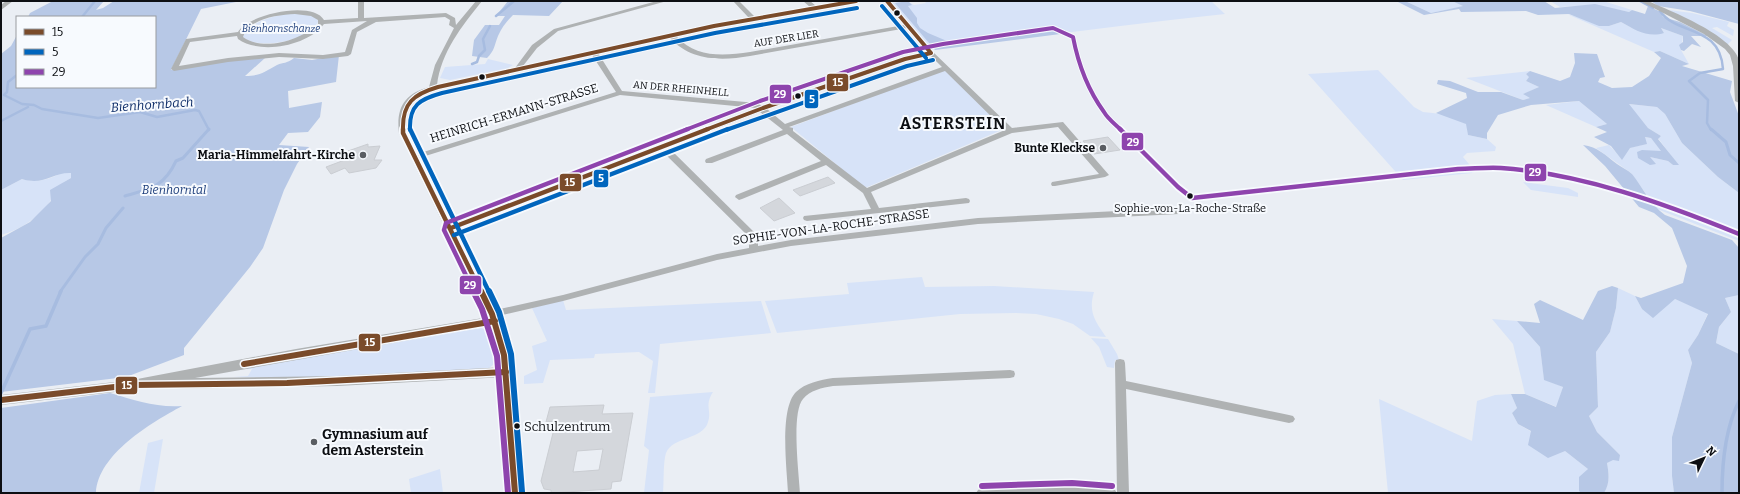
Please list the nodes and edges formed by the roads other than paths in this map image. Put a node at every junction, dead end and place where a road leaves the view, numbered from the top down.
1 (10, 1) edge
2 (361, 1) edge
3 (479, 1) edge
4 (664, 1) edge
5 (736, 1) edge
6 (806, 1) edge
7 (856, 1) edge
8 (887, 1) edge
9 (1643, 1) edge
10 (1, 8) edge
11 (814, 8) junction
12 (361, 19) junction
13 (384, 19) junction
14 (753, 19) junction
15 (321, 22) junction
16 (909, 26) junction
17 (457, 27) junction
18 (240, 34) junction
19 (671, 35) junction
20 (594, 52) junction
21 (931, 53) junction
22 (518, 68) junction
23 (946, 68) junction
24 (433, 87) junction
25 (620, 92) junction
26 (1739, 101) edge
27 (763, 108) junction
28 (788, 128) junction
29 (1010, 131) junction
30 (662, 146) junction
31 (415, 157) junction
32 (709, 161) dead end
33 (827, 162) junction
34 (1055, 184) dead end
35 (866, 190) junction
36 (739, 197) dead end
37 (966, 201) dead end
38 (876, 211) junction
39 (1179, 211) dead end
40 (807, 218) dead end
41 (451, 228) junction
42 (753, 249) junction
43 (494, 318) junction
44 (1120, 363) dead end
45 (506, 372) junction
46 (1010, 374) dead end
47 (1122, 384) junction
48 (132, 385) junction
49 (1, 400) edge
50 (1289, 419) dead end
51 (515, 493) edge
52 (794, 493) edge
53 (982, 493) edge
54 (1111, 493) edge
55 (1123, 493) edge

1 - 10 street
2 - 12 street
3 - 17 street
4 - 22 street
5 - 14 street
6 - 11 street
7 - 11 street
8 - 16 street
9 - 26 street
11 - 14 street
12 - 13 street
12 - 15 street
13 - 17 street
13 - 18 street
14 - 19 street
15 - 18 street
15 - 18 street
16 - 19 street, AUF DER LIER
16 - 21 street
17 - 24 street
19 - 20 street
20 - 22 street
20 - 25 street, AN DER RHEINHELL
21 - 23 street
21 - 27 street
22 - 24 street
23 - 28 street
23 - 29 street
24 - 31 street
25 - 27 street, AN DER RHEINHELL
25 - 31 street, HEINRICH-ERMANN-STRASSE
27 - 28 street
27 - 30 street
28 - 32 street
28 - 33 street
29 - 34 street
29 - 35 street
30 - 41 street
30 - 42 street
31 - 41 street
33 - 35 street
33 - 36 street
35 - 38 street
37 - 38 street
38 - 40 street
39 - 42 street, SOPHIE-VON-LA-ROCHE-STRASSE
41 - 43 street
42 - 43 street, SOPHIE-VON-LA-ROCHE-STRASSE
43 - 45 street
43 - 48 street
44 - 47 street
45 - 48 street
45 - 51 street
46 - 52 street
47 - 50 street
47 - 55 street
48 - 49 street
53 - 54 street

